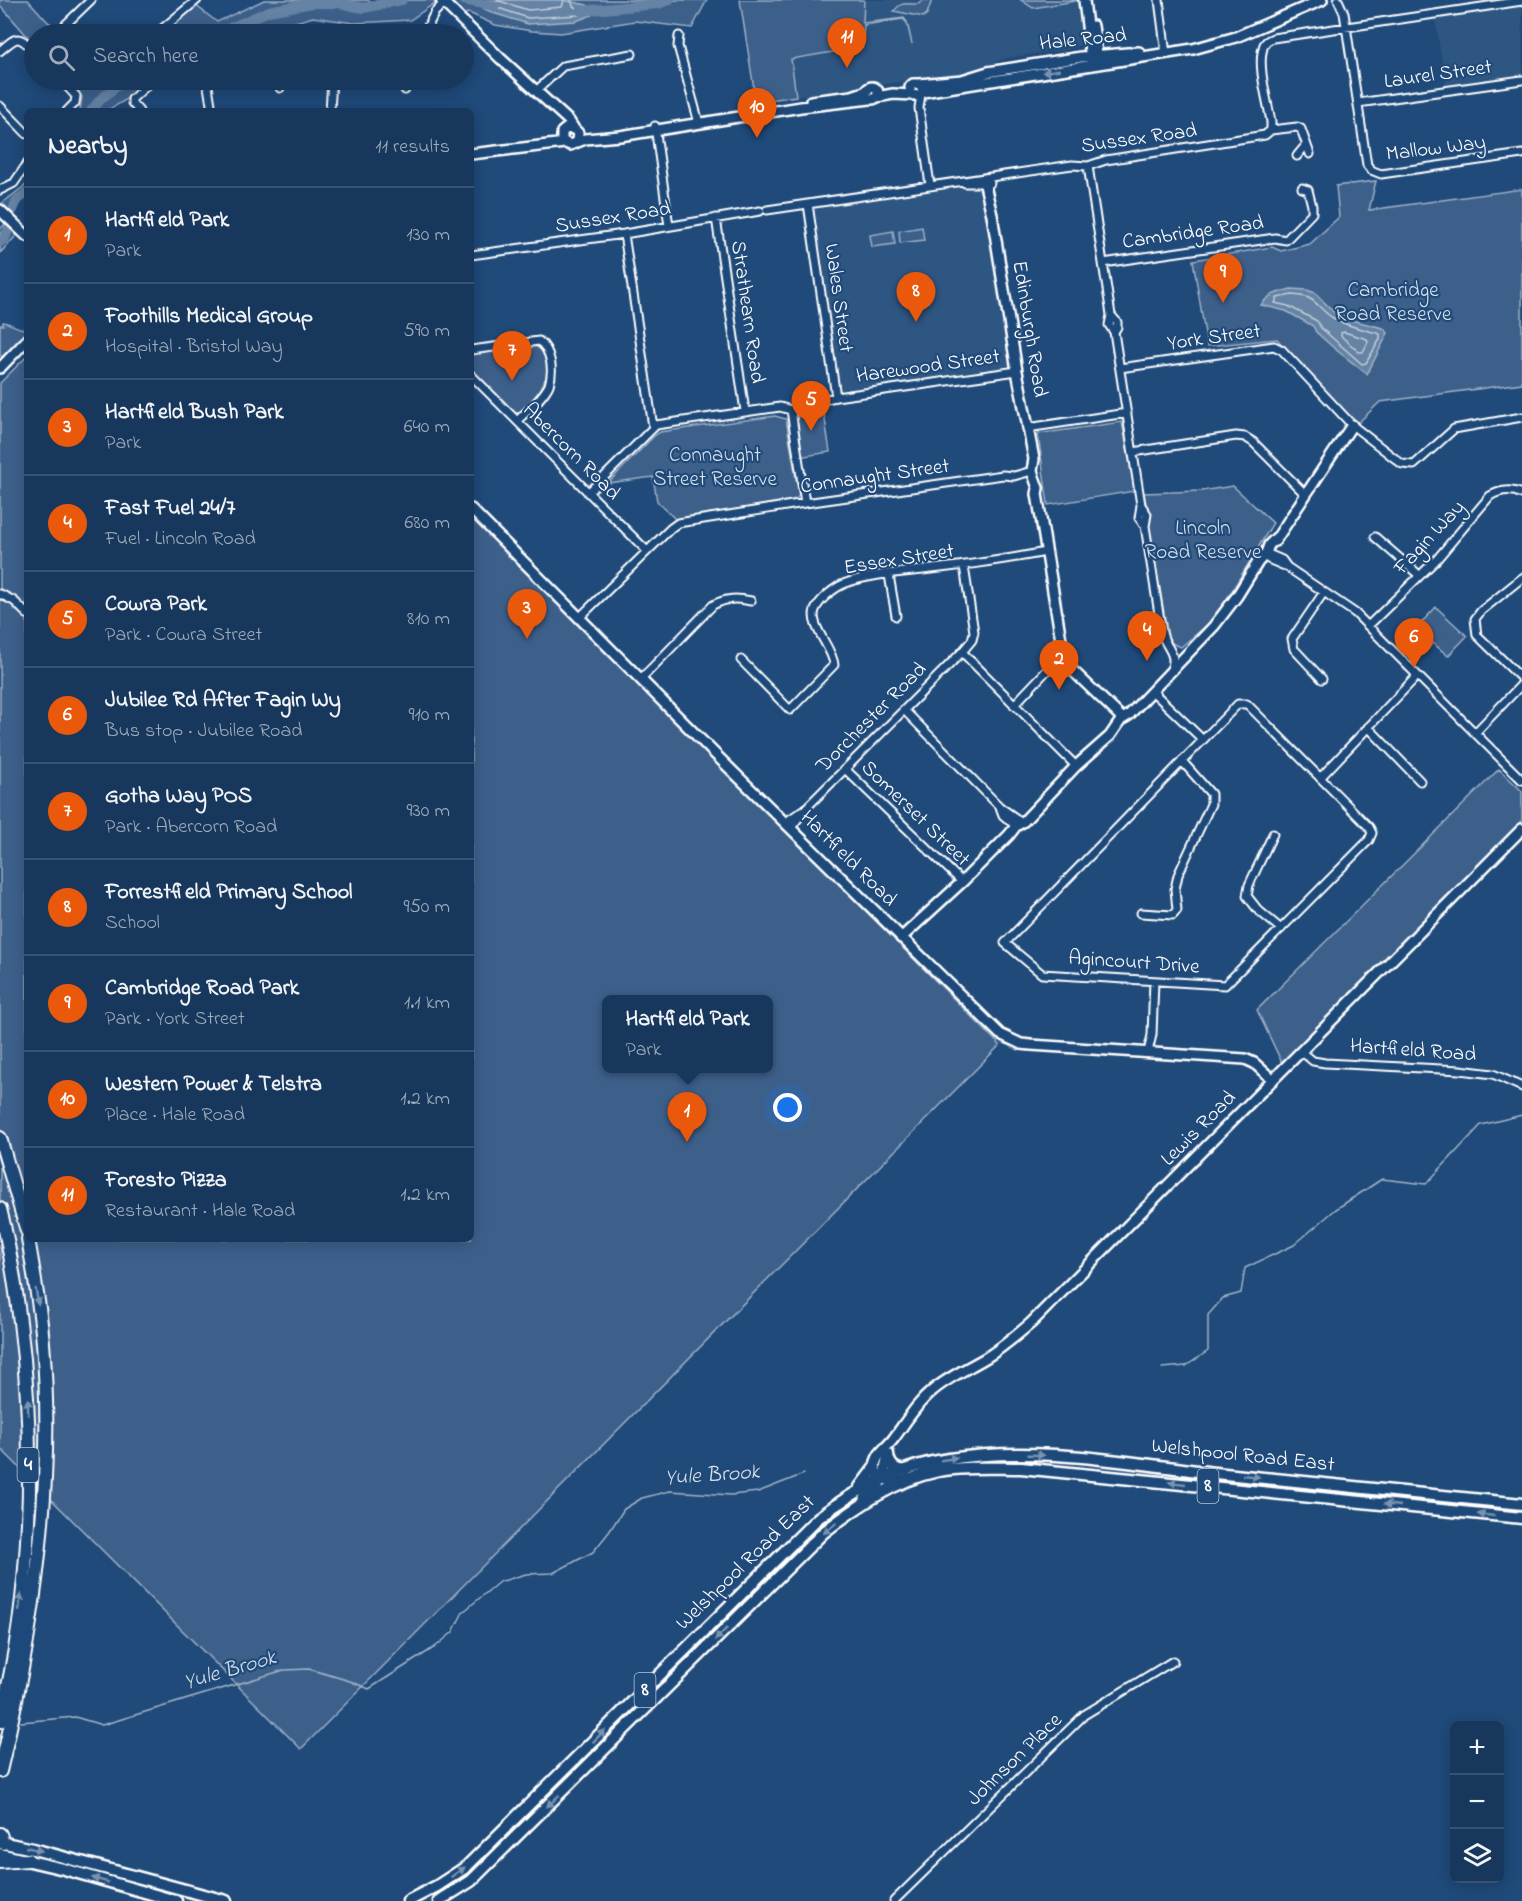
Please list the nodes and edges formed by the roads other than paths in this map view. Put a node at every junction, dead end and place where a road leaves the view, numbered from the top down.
1 (91, 0) edge
2 (197, 0) edge
3 (1084, 0) edge
4 (1090, 0) edge
5 (1159, 0) edge
6 (1322, 0) edge
7 (1338, 0) edge
8 (1344, 0) edge
9 (1522, 1) edge
10 (442, 2) edge
11 (1344, 13) junction
12 (66, 24) edge
13 (168, 24) edge
14 (429, 24) edge
15 (465, 24) edge
16 (1346, 27) junction
17 (474, 32) edge
18 (679, 36) dead end
19 (24, 40) edge
20 (0, 51) edge
21 (1166, 52) junction
22 (632, 54) dead end
23 (1094, 60) junction
24 (1522, 80) edge
25 (70, 90) edge
26 (142, 90) edge
27 (209, 90) edge
28 (331, 90) edge
29 (536, 91) junction
30 (917, 95) junction
31 (1358, 103) junction
32 (0, 106) edge
33 (71, 108) edge
34 (136, 108) edge
35 (212, 108) edge
36 (330, 108) edge
37 (561, 116) junction
38 (699, 121) junction
39 (655, 128) junction
40 (24, 131) edge
41 (1268, 133) junction
42 (576, 134) junction
43 (562, 137) junction
44 (1306, 145) junction
45 (474, 154) edge
46 (1310, 154) dead end
47 (1522, 154) edge
48 (1297, 156) dead end
49 (1088, 166) junction
50 (24, 168) edge
51 (987, 182) junction
52 (930, 185) junction
53 (1302, 188) dead end
54 (0, 190) edge
55 (808, 204) junction
56 (0, 210) edge
57 (716, 218) junction
58 (669, 226) junction
59 (24, 234) edge
60 (624, 234) junction
61 (474, 255) edge
62 (1103, 263) junction
63 (24, 343) edge
64 (474, 350) edge
65 (0, 368) edge
66 (1120, 368) junction
67 (1017, 371) junction
68 (474, 378) edge
69 (836, 397) junction
70 (791, 410) junction
71 (745, 411) junction
72 (1127, 413) junction
73 (1522, 417) edge
74 (517, 421) junction
75 (1352, 425) junction
76 (653, 427) junction
77 (1027, 428) junction
78 (1133, 452) junction
79 (1030, 471) junction
80 (588, 493) junction
81 (1305, 494) junction
82 (1522, 494) edge
83 (805, 503) junction
84 (474, 512) edge
85 (1375, 537) dead end
86 (647, 551) junction
87 (1046, 552) junction
88 (1269, 556) junction
89 (964, 566) junction
90 (889, 574) junction
91 (1419, 575) junction
92 (1522, 578) edge
93 (1324, 592) junction
94 (0, 594) edge
95 (751, 602) dead end
96 (24, 611) edge
97 (896, 616) dead end
98 (581, 620) junction
99 (1368, 626) junction
100 (962, 652) junction
101 (1177, 656) junction
102 (1064, 658) junction
103 (741, 660) dead end
104 (1418, 676) junction
105 (641, 679) junction
106 (1322, 679) dead end
107 (1522, 679) edge
108 (1522, 684) edge
109 (1152, 691) junction
110 (1014, 705) junction
111 (904, 710) junction
112 (1119, 718) junction
113 (1368, 727) junction
114 (1475, 733) junction
115 (1202, 739) junction
116 (1182, 761) junction
117 (1076, 766) junction
118 (845, 769) junction
119 (1320, 778) junction
120 (1522, 780) edge
121 (1420, 781) dead end
122 (1015, 823) junction
123 (788, 825) junction
124 (1522, 829) edge
125 (1273, 834) dead end
126 (962, 882) junction
127 (1141, 913) dead end
128 (1281, 929) junction
129 (904, 940) junction
130 (1154, 981) junction
131 (1151, 1052) junction
132 (1302, 1052) junction
133 (1274, 1080) junction
134 (1522, 1087) edge
135 (0, 1138) edge
136 (0, 1209) edge
137 (24, 1221) edge
138 (28, 1242) edge
139 (893, 1440) junction
140 (888, 1454) junction
141 (875, 1467) junction
142 (906, 1471) junction
143 (917, 1477) junction
144 (881, 1479) junction
145 (1276, 1479) junction
146 (853, 1493) junction
147 (1274, 1493) junction
148 (1522, 1504) edge
149 (857, 1507) junction
150 (1522, 1518) edge
151 (1173, 1660) dead end
152 (0, 1721) edge
153 (0, 1772) edge
154 (1, 1843) edge
155 (28, 1860) junction
156 (0, 1862) edge
157 (176, 1901) edge
158 (226, 1901) edge
159 (408, 1901) edge
160 (439, 1901) edge
161 (894, 1901) edge

1 - 12 street
2 - 13 street
3 - 23 street
4 - 23 street
5 - 21 street
6 - 21 street, Hale Road
7 - 11 street, Mallow Way
8 - 11 street, Mallow Way
9 - 16 street
10 - 14 street
10 - 15 street
11 - 16 street, Mallow Way
16 - 31 street, Mallow Way
16 - 41 street
17 - 29 street
18 - 38 street
19 - 20 street
21 - 23 street, Hale Road
22 - 29 street
23 - 30 street, Hale Road
24 - 31 street, Laurel Street
25 - 33 street
26 - 34 street
27 - 35 street
28 - 36 street
29 - 37 street
30 - 38 street, Hale Road
30 - 52 street
31 - 47 street, Mallow Way
32 - 40 street
37 - 42 street
37 - 43 street
38 - 39 street, Hale Road
39 - 42 street, Hale Road
39 - 58 street
41 - 44 street, Sussex Road
41 - 49 street, Sussex Road
42 - 43 street
42 - 43 street
43 - 45 street
44 - 46 street
44 - 48 street
49 - 51 street, Sussex Road
49 - 62 street
50 - 54 street
51 - 52 street, Sussex Road
51 - 67 street, Edinburgh Road
52 - 55 street, Sussex Road
53 - 62 street, Cambridge Road
55 - 57 street, Sussex Road
55 - 69 street, Wales Street
56 - 59 street
57 - 58 street, Sussex Road
57 - 71 street, Strathearn Road
58 - 60 street, Sussex Road
60 - 61 street, Sussex Road
60 - 76 street
62 - 66 street
63 - 65 street
64 - 74 street
66 - 72 street
66 - 75 street, York Street
67 - 69 street, Harewood Street
67 - 77 street, Edinburgh Road
68 - 74 street, Abercorn Road
69 - 70 street, Harewood Street
70 - 71 street, Harewood Street
70 - 83 street
71 - 76 street, Harewood Street
72 - 77 street
72 - 78 street
73 - 75 street
74 - 80 street, Abercorn Road
75 - 81 street
76 - 80 street
77 - 79 street, Edinburgh Road
78 - 81 street
78 - 101 street
79 - 83 street, Connaught Street
79 - 87 street, Edinburgh Road
80 - 86 street, Abercorn Road
81 - 88 street
82 - 91 street, Fagin Way
83 - 86 street, Connaught Street
84 - 98 street, Hartfield Road
85 - 91 street
86 - 98 street, Connaught Street
87 - 89 street, Essex Street
87 - 102 street, Edinburgh Road
88 - 93 street
88 - 101 street
89 - 90 street, Essex Street
89 - 100 street
90 - 97 street
90 - 103 street, Essex Street
91 - 99 street, Fagin Way
92 - 107 street
93 - 99 street
93 - 106 street
94 - 96 street
95 - 105 street
98 - 105 street, Hartfield Road
99 - 104 street
100 - 110 street
100 - 111 street, Dorchester Road
101 - 109 street
102 - 110 street
102 - 112 street, Edinburgh Road
104 - 113 street
104 - 114 street
105 - 123 street, Hartfield Road
108 - 114 street
109 - 112 street
109 - 115 street
110 - 117 street
111 - 118 street, Dorchester Road
111 - 122 street
112 - 117 street
113 - 119 street
113 - 121 street
114 - 120 street
115 - 116 street, Agincourt Drive
115 - 119 street, Agincourt Drive
116 - 127 street
116 - 130 street, Agincourt Drive
117 - 122 street
118 - 123 street, Dorchester Road
118 - 126 street, Somerset Street
119 - 128 street, Agincourt Drive
122 - 126 street
123 - 129 street, Hartfield Road
124 - 132 street, Lewis Road
125 - 128 street
126 - 129 street
128 - 130 street, Agincourt Drive
129 - 131 street, Hartfield Road
130 - 131 street
131 - 133 street, Hartfield Road
132 - 133 street, Lewis Road
132 - 134 street, Hartfield Road
133 - 139 street, Lewis Road
135 - 137 highway
152 -> 136 highway, 4
138 -> 153 highway, 4
139 - 140 street, Lewis Road
139 - 141 street, Lewis Road
140 - 142 main road
140 - 144 street, Lewis Road
141 - 144 street
141 - 146 main road
142 - 144 main road, Welshpool Road East / 8
142 -> 145 main road, Welshpool Road East / 8
143 - 144 street
147 -> 143 main road, Welshpool Road East / 8
143 - 149 main road, Welshpool Road East / 8
144 - 146 main road, Welshpool Road East / 8
144 - 149 street, Lewis Road
145 - 147 main road
145 - 148 main road, Welshpool Road East / 8
159 -> 146 main road, Welshpool Road East / 8
150 -> 147 main road, Welshpool Road East / 8
149 -> 160 main road, Welshpool Road East / 8
151 - 161 street, Johnson Place
154 - 155 main road
154 -> 158 main road
155 - 156 highway
157 -> 155 main road

